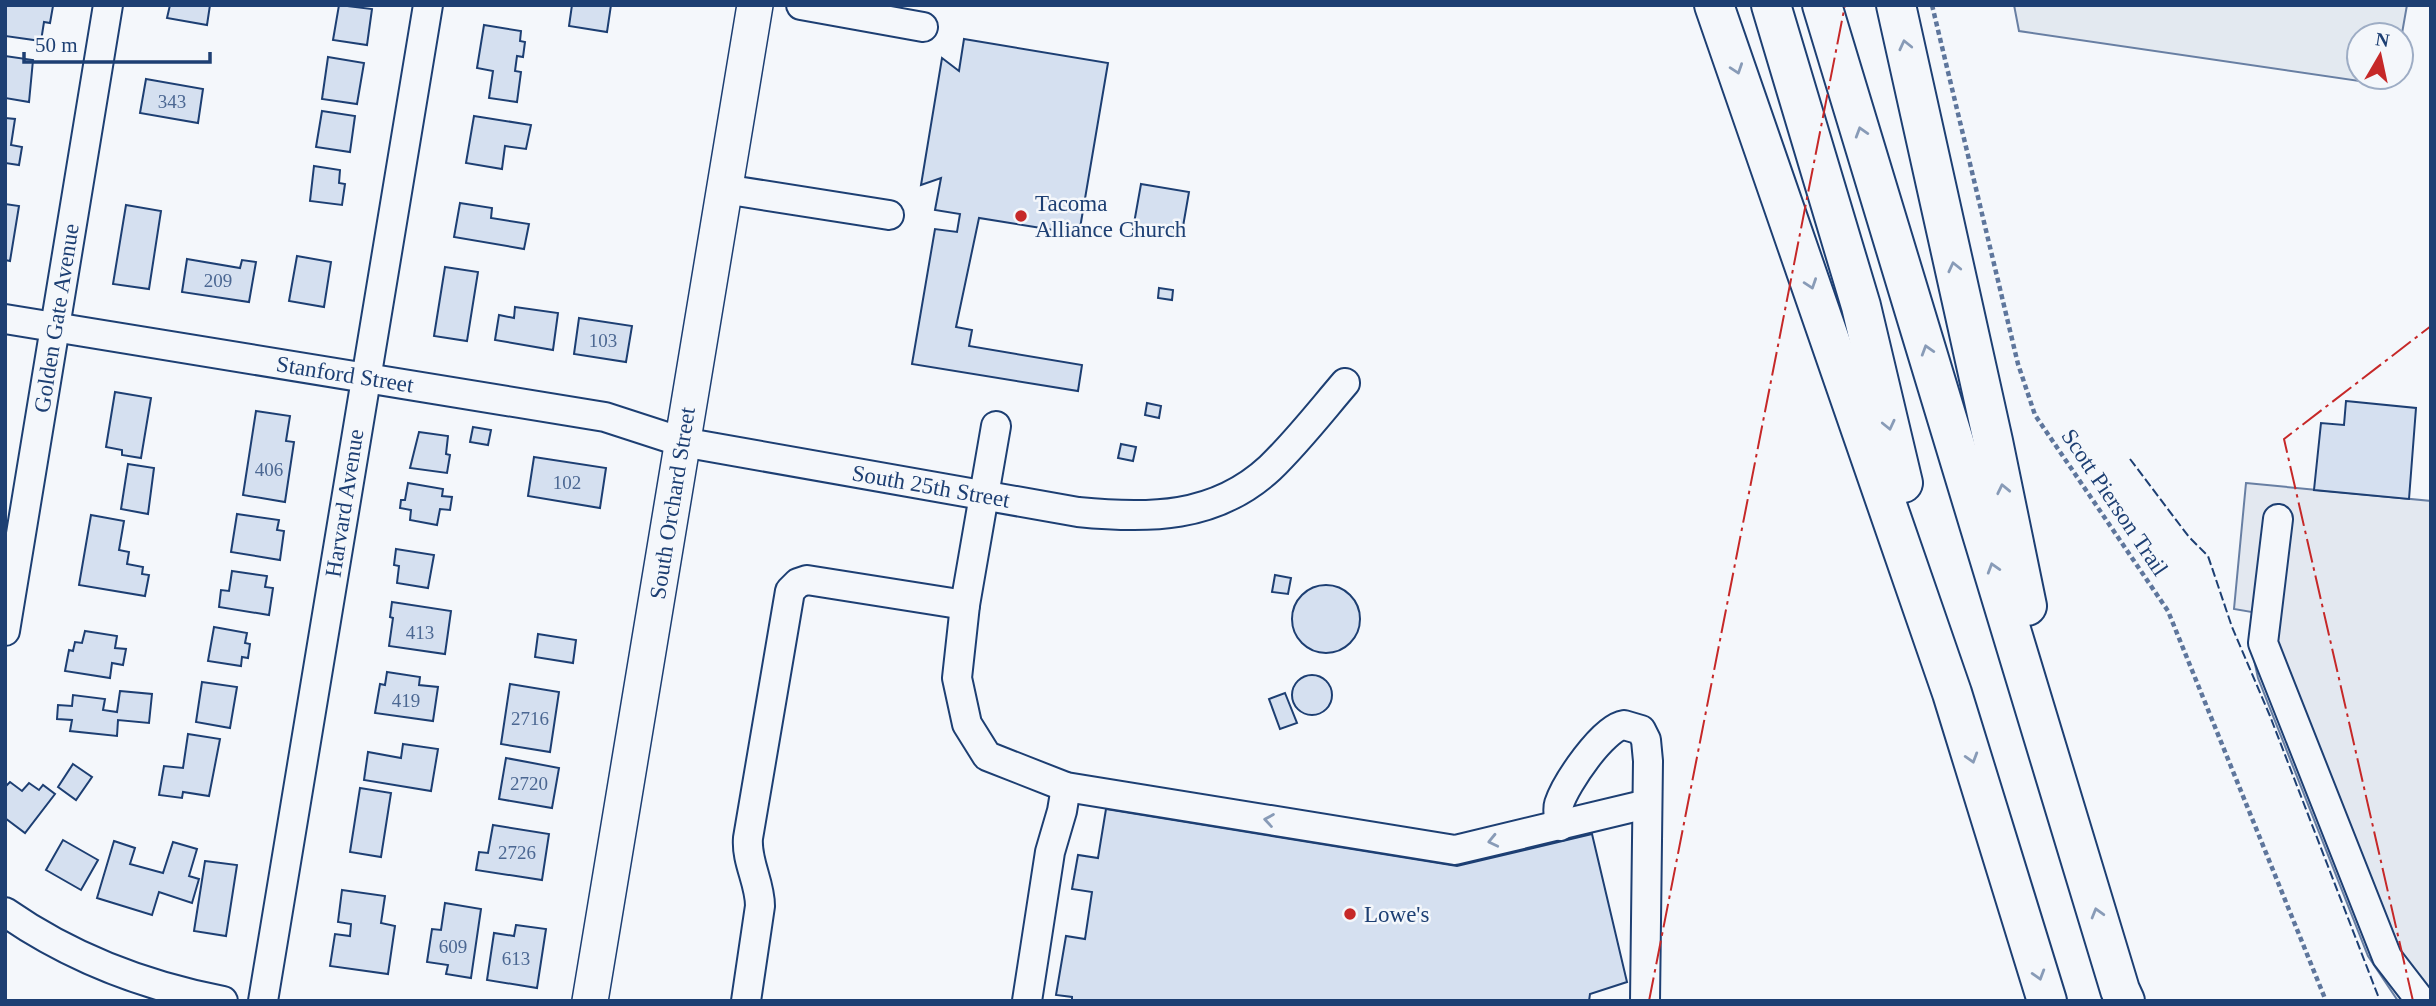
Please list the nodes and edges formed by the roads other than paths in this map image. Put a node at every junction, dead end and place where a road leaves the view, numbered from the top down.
1 (108, 5) edge
2 (428, 5) edge
3 (755, 5) edge
4 (801, 5) edge
5 (1714, 5) edge
6 (1771, 5) edge
7 (1822, 5) edge
8 (1896, 5) edge
9 (923, 27) dead end
10 (724, 189) junction
11 (889, 215) dead end
12 (5, 319) edge
13 (55, 327) junction
14 (365, 377) junction
15 (1345, 383) dead end
16 (996, 426) dead end
17 (682, 442) junction
18 (984, 495) junction
19 (2278, 519) dead end
20 (965, 606) junction
21 (5, 631) edge
22 (1952, 693) junction
23 (1066, 787) junction
24 (1647, 804) junction
25 (1560, 826) junction
26 (2077, 844) junction
27 (5, 912) edge
28 (223, 1001) edge
29 (263, 1001) edge
30 (590, 1001) edge
31 (746, 1001) edge
32 (1027, 1001) edge
33 (1645, 1001) edge
34 (2047, 1001) edge
35 (2125, 1001) edge
36 (2421, 1001) edge

1 - 13 street, Golden Gate Avenue
2 - 14 street, Harvard Avenue
3 - 10 main road, South Orchard Street
4 - 9 street
5 -> 22 highway
6 -> 22 highway
26 -> 7 highway
26 -> 8 highway
10 - 11 street
10 - 17 main road, South Orchard Street
12 - 13 street, Stanford Street
13 - 14 street, Stanford Street
13 - 21 street, Golden Gate Avenue
14 - 17 street, Stanford Street
14 - 29 street, Harvard Avenue
15 - 18 street, South 25th Street
16 - 18 street
17 - 18 street, South 25th Street
17 - 30 main road, South Orchard Street
18 - 20 street
19 - 36 street
20 - 23 street
20 - 31 street
22 -> 34 highway
25 -> 23 street
23 - 32 street
24 - 25 street
24 - 25 street
24 - 33 street
35 -> 26 highway
27 - 28 street

